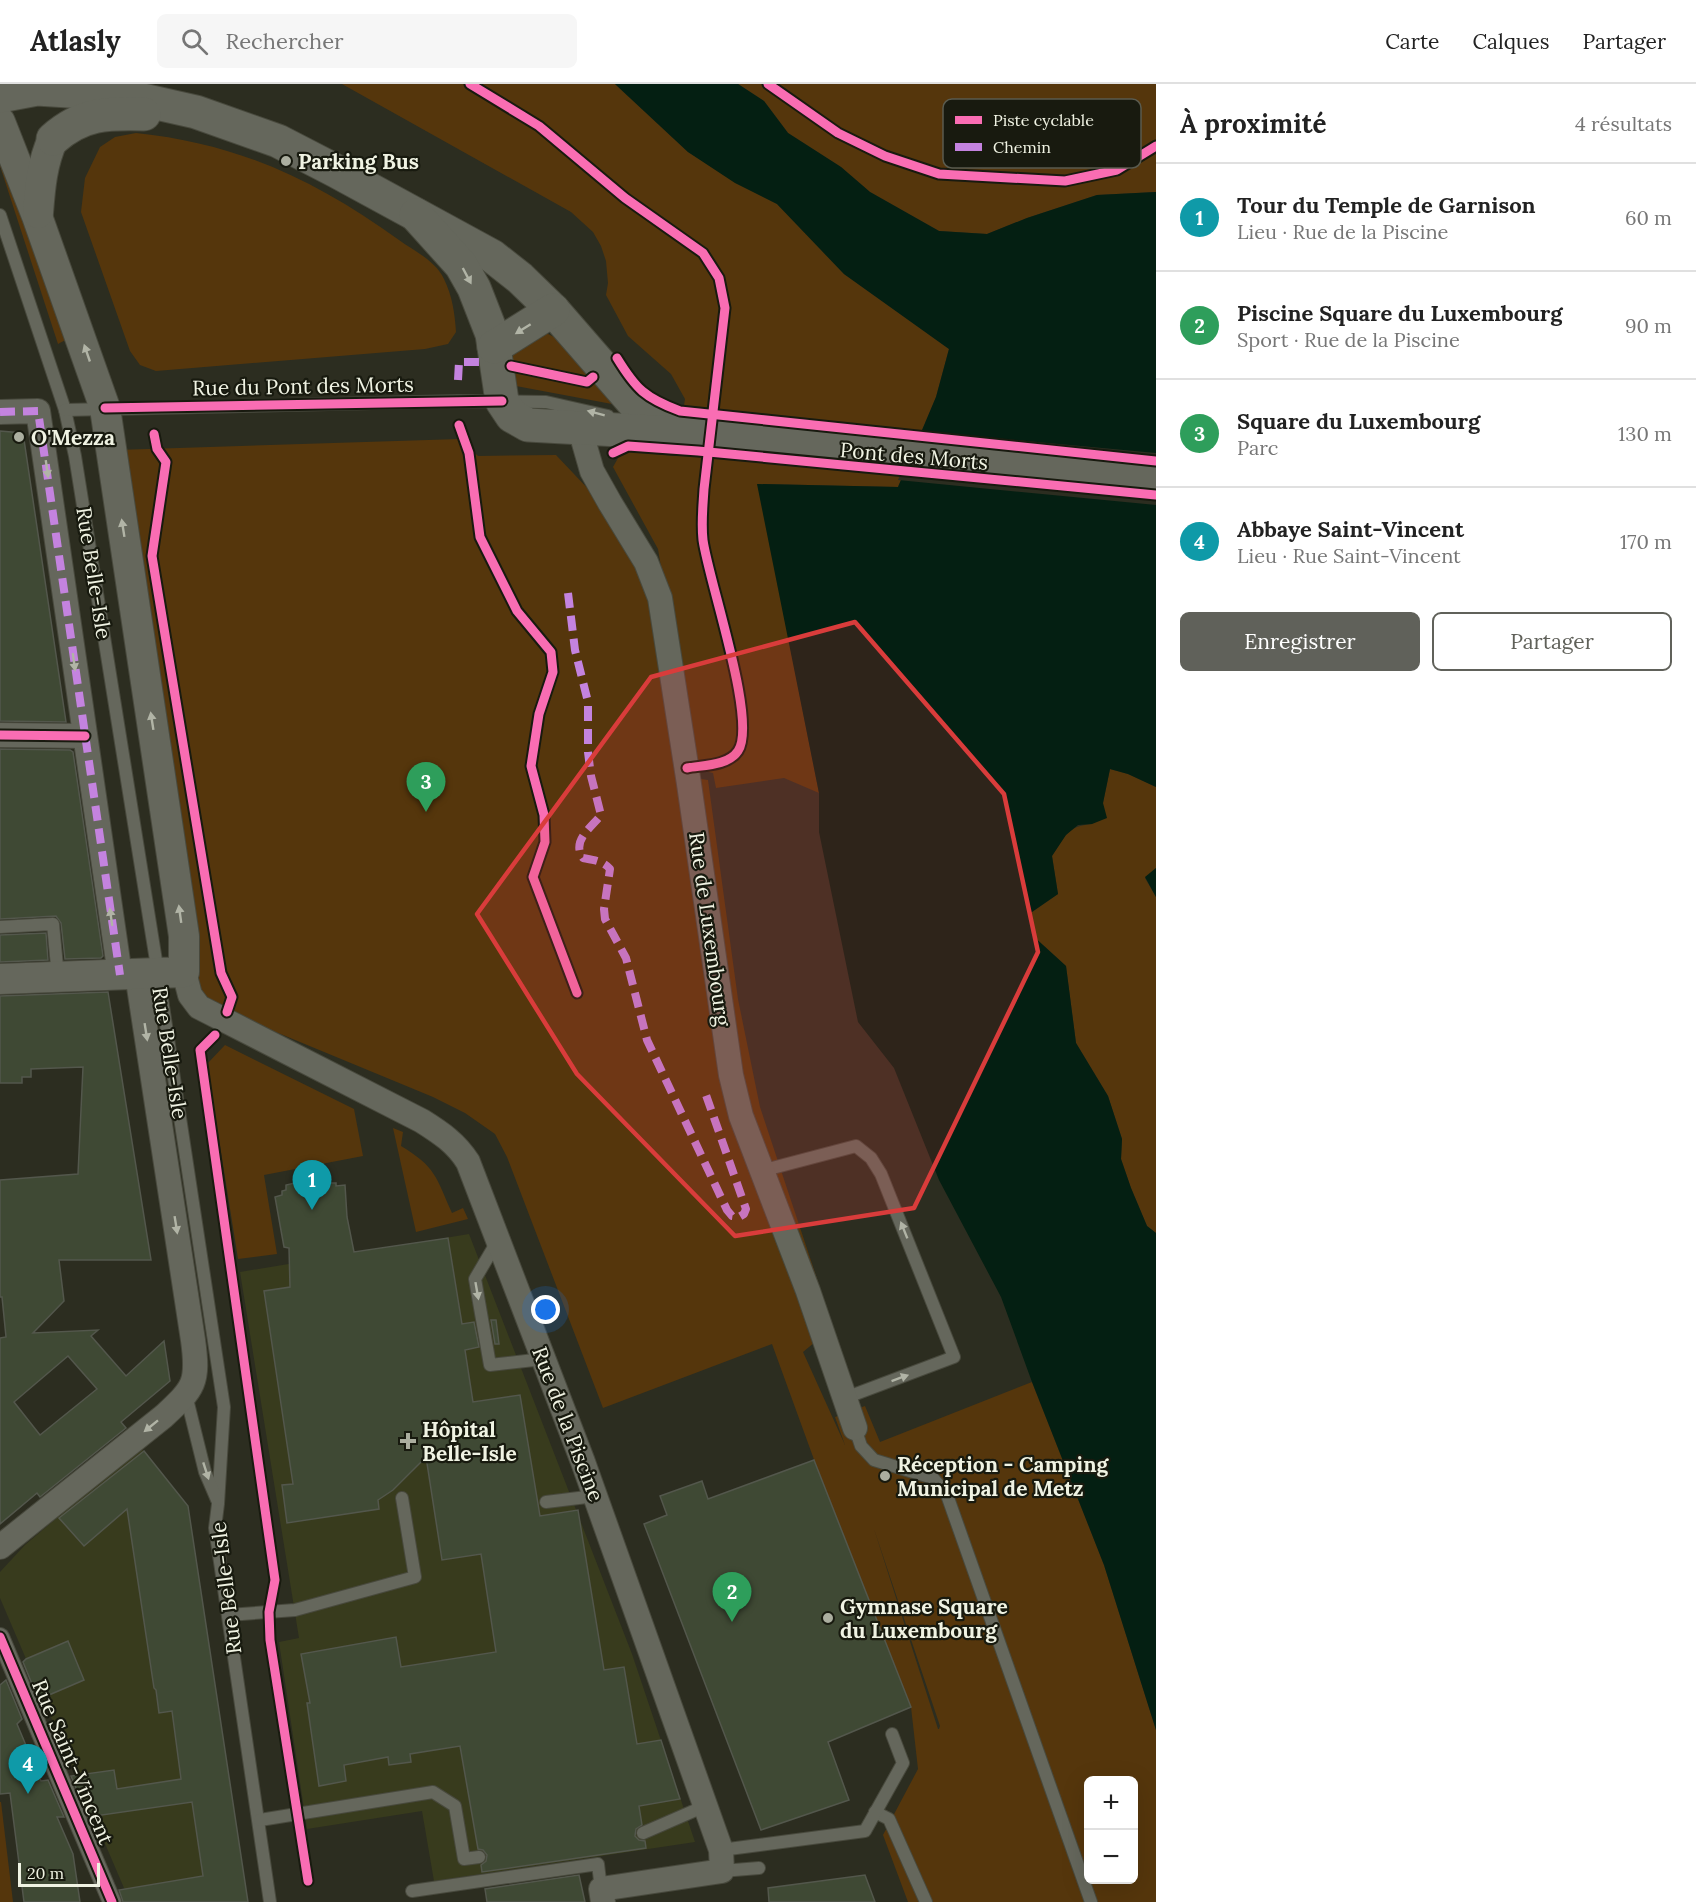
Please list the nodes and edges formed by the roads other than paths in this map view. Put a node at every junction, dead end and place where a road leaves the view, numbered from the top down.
1 (0, 96) edge
2 (209, 117) junction
3 (0, 122) edge
4 (53, 139) joint
5 (0, 215) edge
6 (417, 215) junction
7 (37, 216) junction
8 (553, 310) junction
9 (494, 347) junction
10 (502, 401) junction
11 (105, 408) junction
12 (65, 410) junction
13 (0, 412) edge
14 (580, 429) junction
15 (673, 433) junction
16 (1156, 479) edge
17 (0, 735) edge
18 (85, 736) junction
19 (0, 927) edge
20 (149, 974) junction
21 (58, 977) junction
22 (0, 979) edge
23 (761, 1171) junction
24 (498, 1239) junction
25 (543, 1359) junction
26 (189, 1390) junction
27 (845, 1398) junction
28 (855, 1428) joint
29 (595, 1496) junction
30 (402, 1498) dead end
31 (546, 1502) dead end
32 (218, 1504) junction
33 (0, 1547) edge
34 (228, 1615) junction
35 (0, 1637) edge
36 (892, 1734) dead end
37 (705, 1806) junction
38 (875, 1812) junction
39 (260, 1820) junction
40 (643, 1833) dead end
41 (479, 1857) dead end
42 (722, 1860) junction
43 (759, 1868) dead end
44 (411, 1891) dead end
45 (602, 1895) edge
46 (112, 1902) edge
47 (270, 1902) edge
48 (926, 1902) edge
49 (1091, 1902) edge

1 - 2 main road
2 - 4 main road
2 - 6 main road
3 - 7 street, Rue Belle-Isle
4 - 7 street
5 - 12 lane, Rue Belle-Isle
6 - 8 main road
6 -> 9 main road
11 -> 7 street, Rue Belle-Isle
8 -> 9 main road
8 - 15 main road
9 - 10 main road
10 - 11 lane, Rue du Pont des Morts
10 - 14 main road, Pont des Morts
15 -> 10 lane, Rue du Pont des Morts
11 - 12 lane, Rue du Pont des Morts
20 -> 11 street, Rue Belle-Isle
12 - 20 lane, Rue Belle-Isle
13 -> 18 street, Rue Belle-Isle
14 - 15 main road, Pont des Morts
14 - 23 street, Rue de Luxembourg
15 - 16 main road, Pont des Morts
17 - 18 street
20 -> 18 street, Rue Belle-Isle
19 - 21 lane
20 - 21 street
20 - 24 street, Rue de la Piscine
20 -> 26 street, Rue Belle-Isle
20 - 32 lane, Rue Belle-Isle
21 - 22 street
23 - 27 street, Rue de Luxembourg
27 -> 23 lane
24 - 25 street, Rue de la Piscine
24 -> 25 lane
25 - 29 street, Rue de la Piscine
26 -> 32 lane
26 -> 33 street
27 - 28 street, Rue de Luxembourg
28 - 49 lane
29 - 31 lane
29 - 37 street, Rue de la Piscine
30 - 34 lane
32 - 34 lane, Rue Belle-Isle
34 - 39 lane, Rue Belle-Isle
35 - 46 street, Rue Saint-Vincent
36 - 38 lane
37 - 40 lane
37 - 42 street, Rue de la Piscine
38 - 42 lane
38 - 48 lane
39 - 41 lane
39 - 47 lane, Rue Belle-Isle
42 - 43 lane
42 - 45 street
44 - 45 lane

